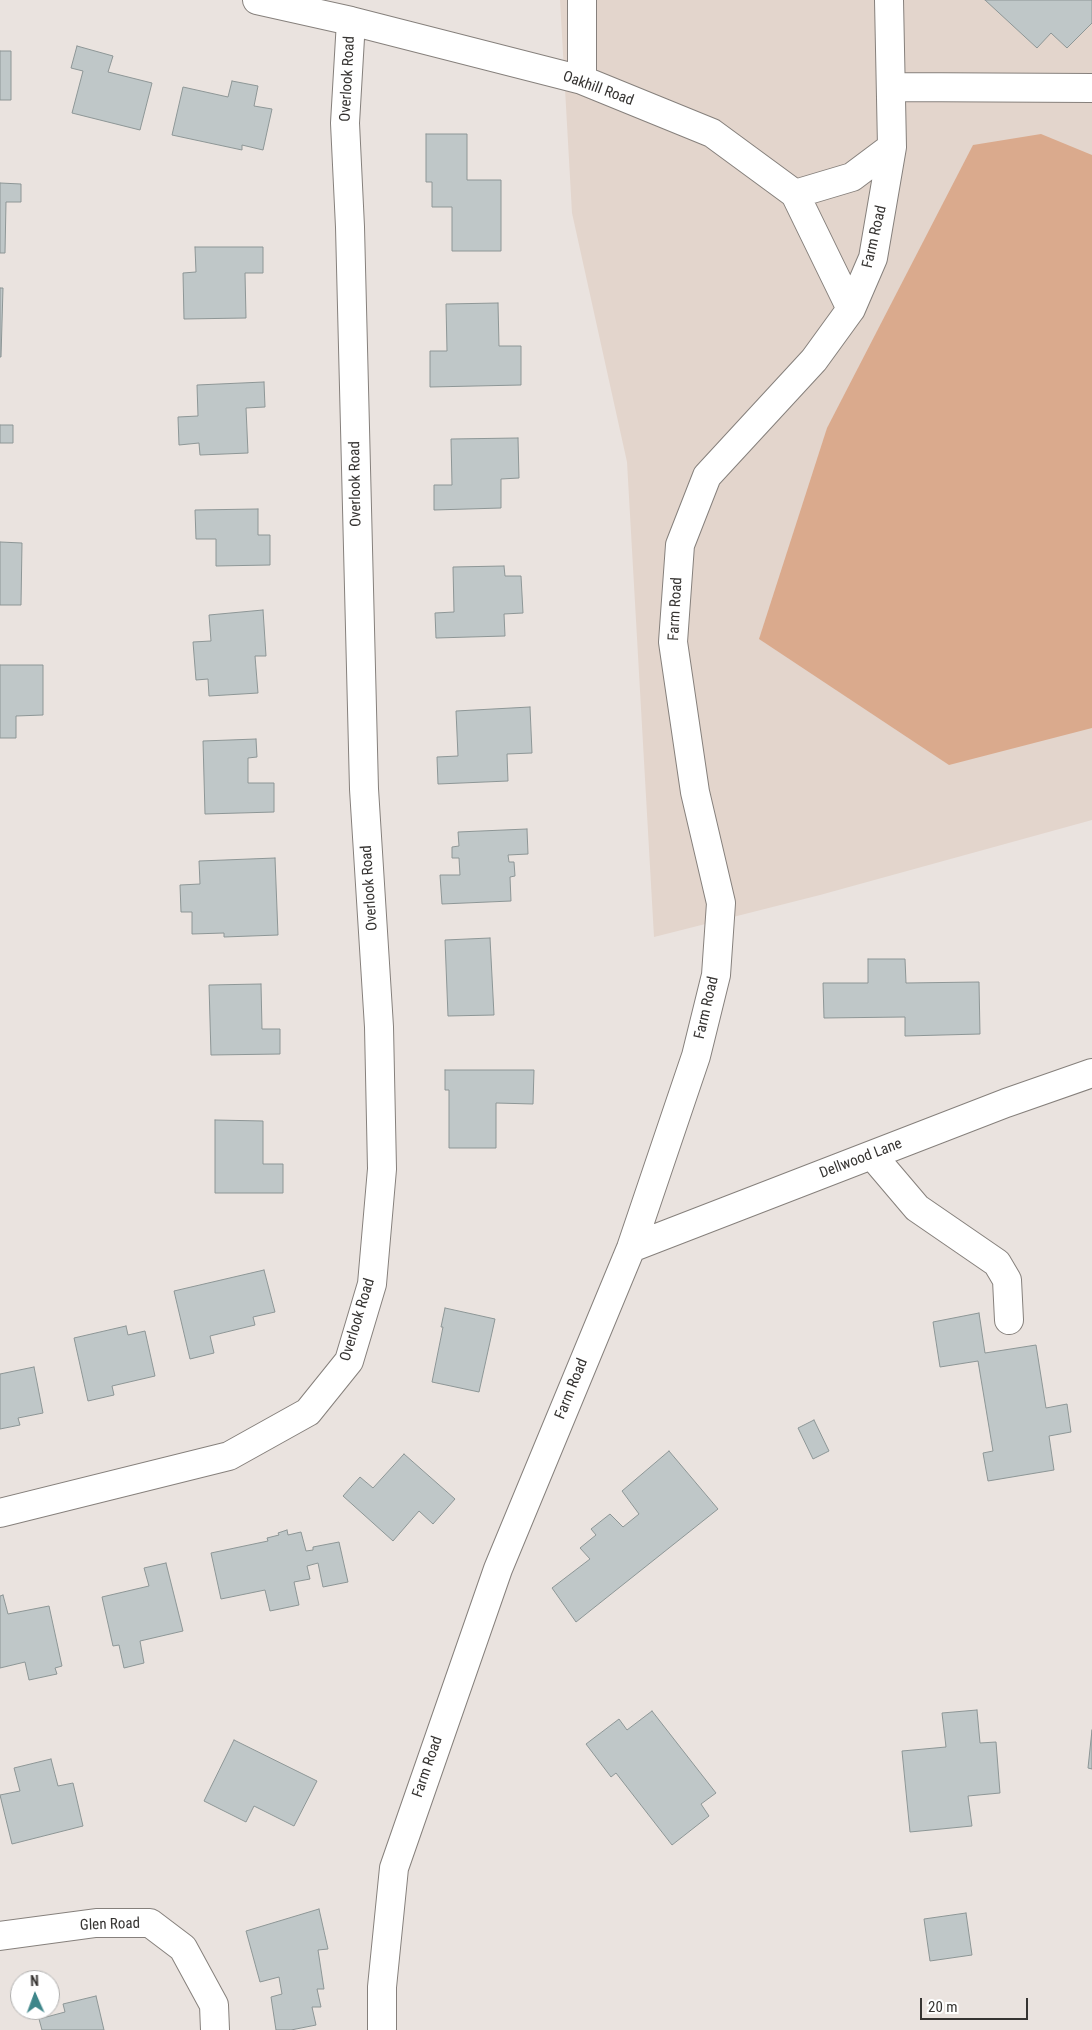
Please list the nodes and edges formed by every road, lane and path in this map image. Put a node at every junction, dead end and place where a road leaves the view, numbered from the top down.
1 (257, 0) edge
2 (582, 0) edge
3 (888, 0) edge
4 (351, 21) junction
5 (582, 80) junction
6 (891, 88) junction
7 (1092, 88) edge
8 (892, 147) junction
9 (795, 194) junction
10 (851, 309) junction
11 (1092, 1073) edge
12 (872, 1155) junction
13 (630, 1248) junction
14 (1009, 1320) dead end
15 (0, 1513) edge
16 (0, 1936) edge
17 (215, 2030) edge
18 (382, 2030) edge

1 - 4 street, Oakhill Road
2 - 5 street
3 - 6 street, Farm Road
4 - 5 street, Oakhill Road
4 - 15 street, Overlook Road
5 - 9 street, Oakhill Road
6 - 7 street
6 - 8 street, Farm Road
8 - 9 street
8 - 10 street, Farm Road
9 - 10 street, Oakhill Road
10 - 13 street, Farm Road
11 - 12 street, Dellwood Lane
12 - 13 street, Dellwood Lane
12 - 14 street
13 - 18 street, Farm Road
16 - 17 street, Glen Road

